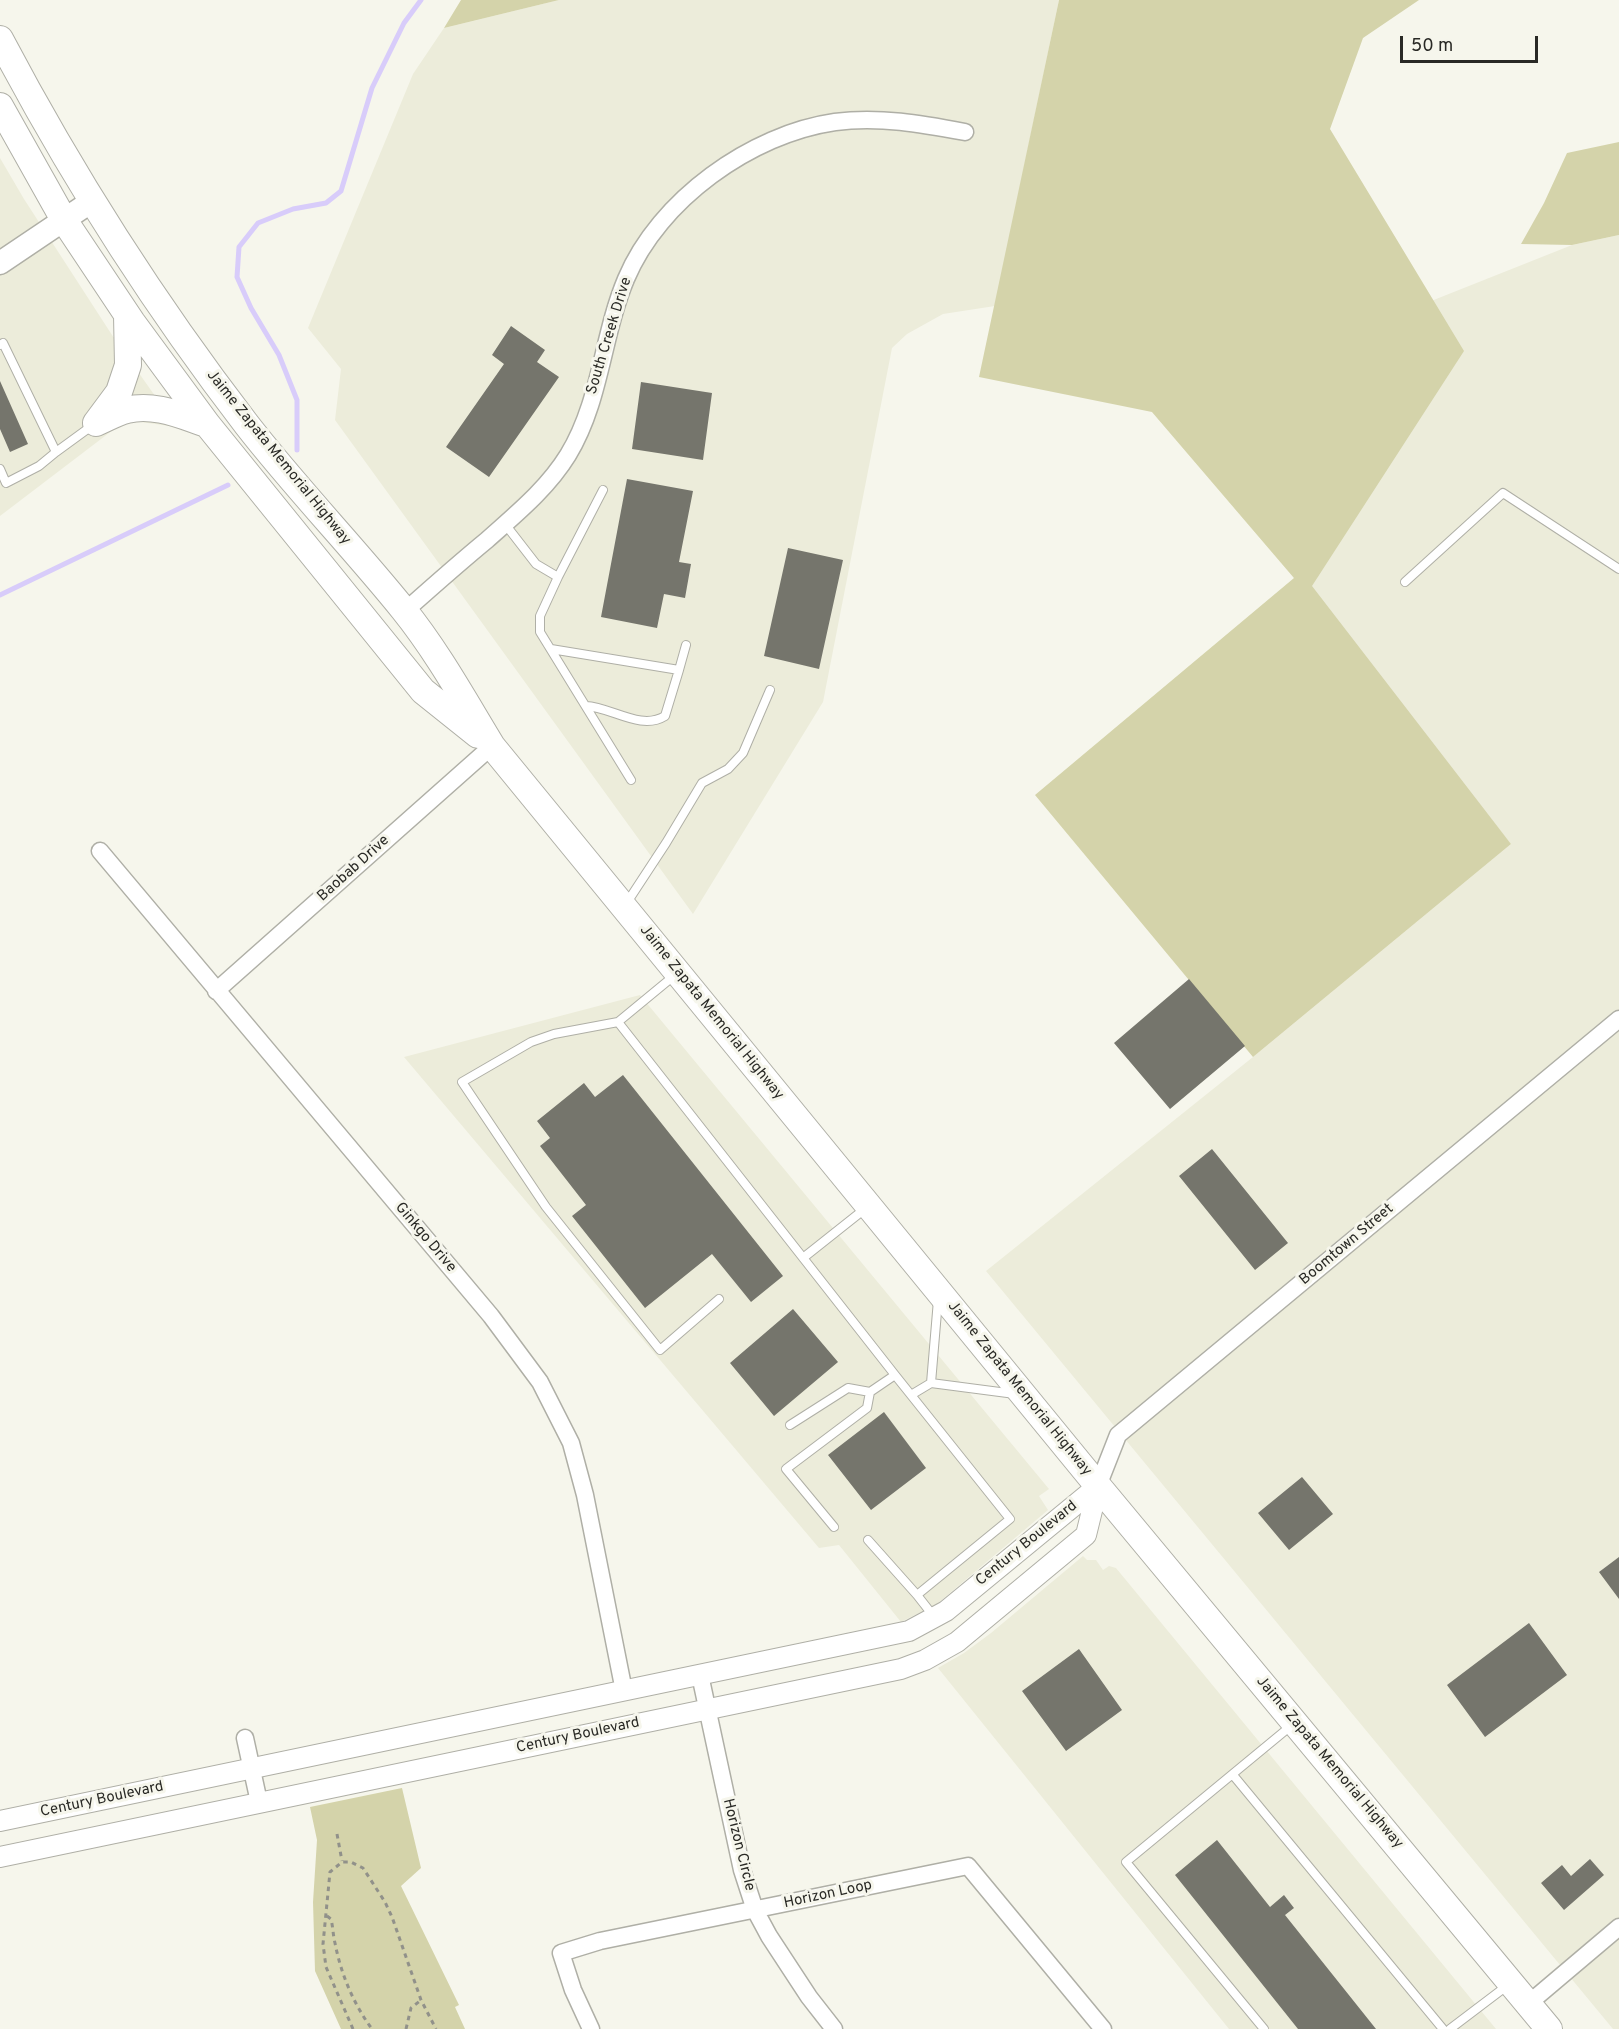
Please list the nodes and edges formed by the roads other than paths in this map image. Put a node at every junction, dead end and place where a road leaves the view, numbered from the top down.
1 (0, 39) edge
2 (2, 116) edge
3 (965, 132) dead end
4 (92, 201) junction
5 (64, 220) junction
6 (0, 263) edge
7 (127, 315) junction
8 (0, 345) edge
9 (96, 423) junction
10 (207, 424) junction
11 (56, 452) junction
12 (0, 469) edge
13 (603, 490) dead end
14 (276, 511) junction
15 (505, 524) junction
16 (1619, 569) edge
17 (558, 578) junction
18 (1405, 582) dead end
19 (405, 611) junction
20 (686, 645) dead end
21 (551, 649) junction
22 (679, 670) junction
23 (771, 690) dead end
24 (586, 706) junction
25 (492, 746) junction
26 (631, 780) dead end
27 (100, 851) dead end
28 (624, 907) junction
29 (678, 972) junction
30 (216, 991) junction
31 (1619, 1019) edge
32 (618, 1022) junction
33 (869, 1206) junction
34 (803, 1258) junction
35 (939, 1292) junction
36 (718, 1299) dead end
37 (895, 1375) junction
38 (931, 1383) junction
39 (870, 1392) junction
40 (911, 1395) junction
41 (1024, 1395) junction
42 (790, 1425) dead end
43 (1098, 1486) junction
44 (834, 1527) dead end
45 (868, 1540) dead end
46 (917, 1595) junction
47 (934, 1618) junction
48 (700, 1675) junction
49 (624, 1691) junction
50 (707, 1709) junction
51 (1295, 1722) junction
52 (245, 1738) dead end
53 (252, 1768) junction
54 (1233, 1775) junction
55 (259, 1803) junction
56 (0, 1821) edge
57 (0, 1857) edge
58 (755, 1910) junction
59 (1619, 1927) edge
60 (1511, 1983) junction
61 (1528, 2004) junction
62 (591, 2029) edge
63 (834, 2029) edge
64 (1103, 2029) edge
65 (1264, 2029) edge
66 (1443, 2029) edge
67 (1450, 2029) edge
68 (1549, 2029) edge

1 - 4 main road, Jaime Zapata Memorial Highway
2 - 5 main road, Jaime Zapata Memorial Highway
3 - 15 street, South Creek Drive
4 - 5 main road
4 - 19 main road, Jaime Zapata Memorial Highway
5 - 6 main road
5 - 7 main road, Jaime Zapata Memorial Highway
7 - 9 main road
7 - 10 main road, Jaime Zapata Memorial Highway
8 - 11 lane
9 - 10 main road
9 - 11 lane
10 - 14 main road, Jaime Zapata Memorial Highway
11 - 12 lane
13 - 17 lane
14 - 19 main road
14 - 25 main road, Jaime Zapata Memorial Highway
15 - 17 lane
15 - 19 street, South Creek Drive
16 - 18 lane
17 - 21 lane
19 - 25 main road, Jaime Zapata Memorial Highway
20 - 22 lane
21 - 22 lane
21 - 24 lane
22 - 24 lane
23 - 28 lane
24 - 26 lane
25 - 28 main road, Jaime Zapata Memorial Highway
25 - 30 street, Baobab Drive
27 - 30 street, Ginkgo Drive
28 - 29 main road, Jaime Zapata Memorial Highway
29 - 32 lane
29 - 33 main road, Jaime Zapata Memorial Highway
30 - 49 street, Ginkgo Drive
31 - 43 street, Boomtown Street
32 - 34 lane
32 - 36 lane
33 - 34 lane
33 - 35 main road, Jaime Zapata Memorial Highway
34 - 37 lane
35 - 38 lane
35 - 41 main road, Jaime Zapata Memorial Highway
37 - 39 lane
37 - 40 lane
38 - 40 lane
38 - 41 lane
39 - 42 lane
39 - 44 lane
40 - 46 lane
41 - 43 main road, Jaime Zapata Memorial Highway
43 - 47 street, Century Boulevard
43 - 50 street, Century Boulevard
43 - 51 main road, Jaime Zapata Memorial Highway
45 - 46 lane
46 - 47 lane
47 - 48 street, Century Boulevard
48 - 49 street, Century Boulevard
48 - 50 street, Horizon Circle
49 - 53 street, Century Boulevard
50 - 55 street, Century Boulevard
50 - 58 street, Horizon Circle
51 - 54 lane
51 - 60 main road, Jaime Zapata Memorial Highway
52 - 53 street
53 - 55 street
53 - 56 street, Century Boulevard
54 - 65 lane
54 - 66 lane
55 - 57 street, Century Boulevard
58 - 62 street, Horizon Loop
58 - 63 street, Horizon Circle
58 - 64 street, Horizon Loop
59 - 61 street
60 - 61 main road, Jaime Zapata Memorial Highway
60 - 67 lane
61 - 68 main road, Jaime Zapata Memorial Highway

